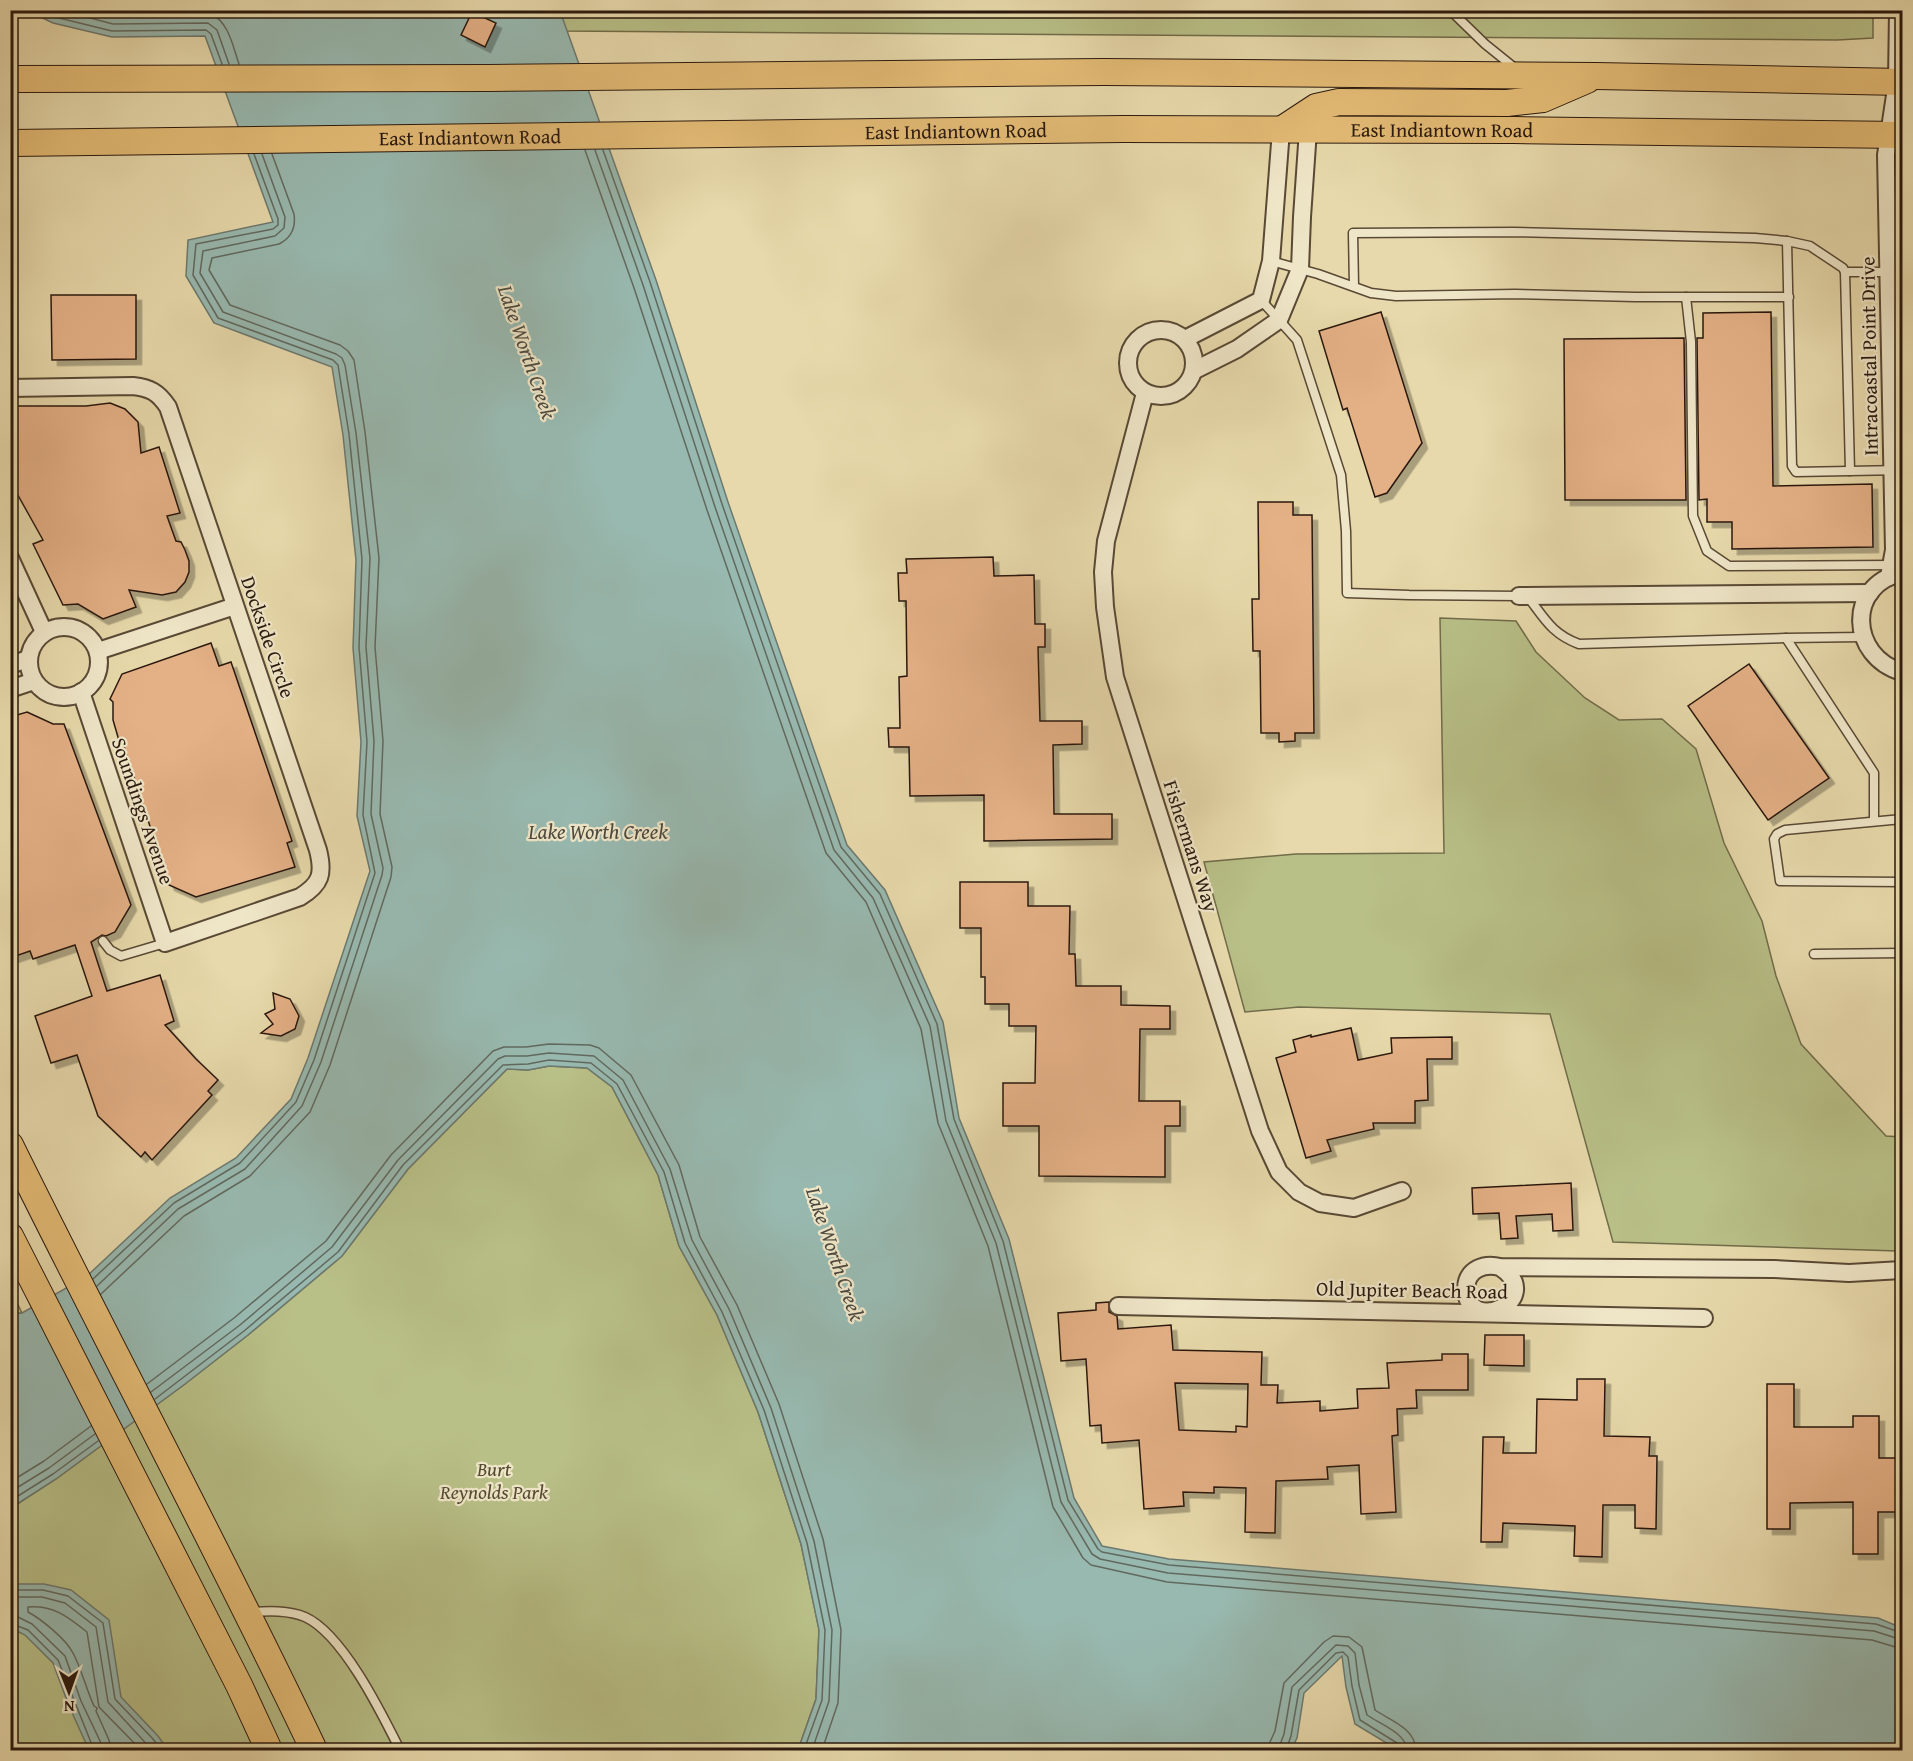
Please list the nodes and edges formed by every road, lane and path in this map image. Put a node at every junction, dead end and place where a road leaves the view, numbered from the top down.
1 (1450, 10) edge
2 (1898, 10) edge
3 (1524, 75) junction
4 (1596, 76) junction
5 (10, 78) edge
6 (1900, 82) edge
7 (1281, 130) junction
8 (1308, 130) junction
9 (1896, 135) edge
10 (10, 143) edge
11 (1787, 241) junction
12 (1271, 261) junction
13 (1300, 269) junction
14 (1845, 272) junction
15 (1895, 272) edge
16 (1354, 286) junction
17 (1686, 297) junction
18 (1789, 297) junction
19 (1261, 300) junction
20 (1279, 320) junction
21 (1185, 339) junction
22 (1194, 370) junction
23 (10, 388) edge
24 (1145, 393) junction
25 (1898, 470) edge
26 (1850, 471) junction
27 (10, 558) edge
28 (1894, 571) edge
29 (1870, 593) junction
30 (1523, 596) junction
31 (235, 606) junction
32 (44, 632) junction
33 (1863, 637) junction
34 (1786, 638) junction
35 (98, 651) junction
36 (28, 659) junction
37 (10, 665) edge
38 (1902, 672) edge
39 (34, 681) junction
40 (10, 689) edge
41 (81, 693) junction
42 (1902, 819) edge
43 (1874, 821) junction
44 (1902, 882) edge
45 (103, 941) dead end
46 (165, 943) junction
47 (1902, 953) edge
48 (1814, 954) dead end
49 (10, 1145) edge
50 (1402, 1191) dead end
51 (10, 1236) edge
52 (1500, 1267) junction
53 (1902, 1270) edge
54 (1118, 1306) dead end
55 (1492, 1312) junction
56 (1704, 1317) dead end
57 (247, 1612) junction
58 (269, 1750) edge
59 (314, 1750) edge
60 (400, 1750) edge

1 - 3 lane
2 - 6 street, Intracoastal Point Drive
3 - 4 main road
3 - 5 main road
4 - 6 main road
4 - 7 main road
6 - 9 street, Intracoastal Point Drive
7 - 8 main road, East Indiantown Road
7 - 10 main road, East Indiantown Road
7 - 12 street
8 - 9 main road, East Indiantown Road
8 - 13 street
9 - 15 street, Intracoastal Point Drive
11 - 14 lane
11 - 16 lane
11 - 18 lane
12 - 13 lane
12 - 19 street
13 - 16 lane
13 - 20 street
14 - 15 lane
14 - 26 lane
15 - 25 street, Intracoastal Point Drive
16 - 17 lane
17 - 18 lane
17 - 28 lane
18 - 26 lane
19 - 20 lane
19 - 21 street
20 - 22 street
20 - 30 lane
21 - 22 street
21 - 24 street
22 - 24 street
23 - 31 street, Dockside Circle
24 - 50 street, Fishermans Way
25 - 26 lane
25 - 28 street, Intracoastal Point Drive
27 - 32 street
28 - 29 street
29 - 30 street
29 - 33 street
30 - 34 lane
31 - 35 street
31 - 46 street, Dockside Circle
32 - 35 street
32 - 36 street
33 - 34 lane
33 - 38 street
34 - 43 lane
35 - 41 street
36 - 37 street
36 - 39 street
39 - 40 street
39 - 41 street
41 - 46 street, Soundings Avenue
42 - 43 lane
43 - 44 lane
45 - 46 lane
47 - 48 lane
49 - 57 main road
51 - 58 main road
52 - 53 street, Old Jupiter Beach Road
52 - 55 street
52 - 55 street
54 - 55 street, Old Jupiter Beach Road
55 - 56 street, Old Jupiter Beach Road
57 - 59 main road
57 - 60 lane

